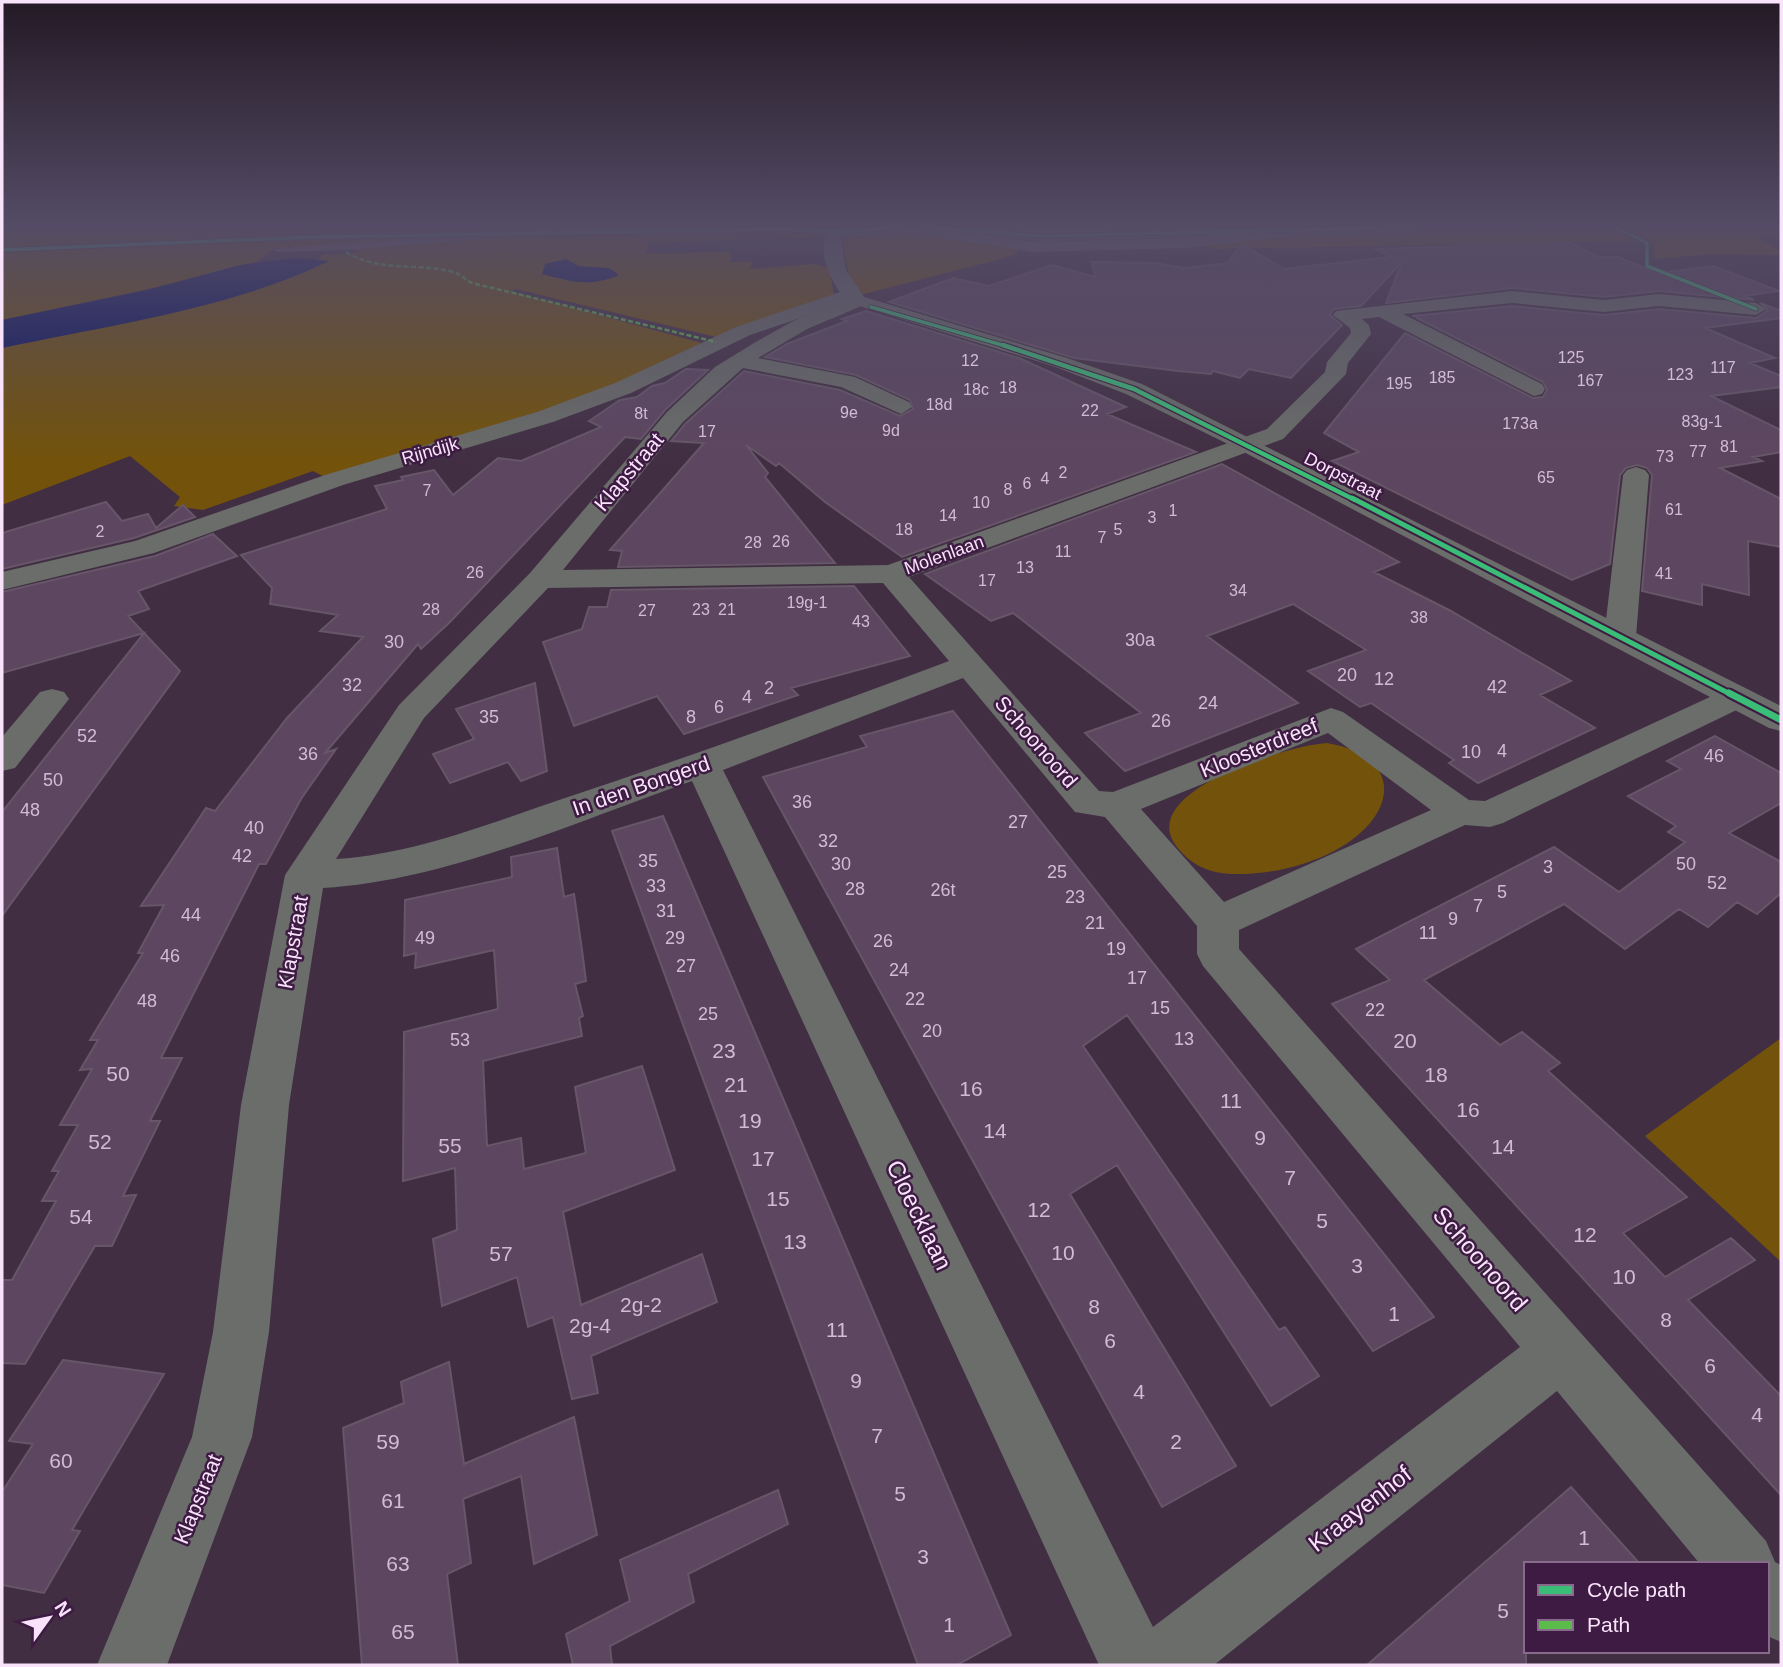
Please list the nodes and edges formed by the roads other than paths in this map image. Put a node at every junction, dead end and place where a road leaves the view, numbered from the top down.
1 (832, 305) edge
2 (840, 305) edge
3 (876, 305) edge
4 (1436, 305) edge
5 (1593, 305) edge
6 (1615, 305) edge
7 (1711, 305) edge
8 (1781, 307) edge
9 (1756, 309) junction
10 (1382, 311) junction
11 (1781, 314) edge
12 (740, 360) junction
13 (1534, 390) dead end
14 (901, 407) dead end
15 (1247, 444) junction
16 (1636, 475) dead end
17 (891, 575) junction
18 (540, 579) junction
19 (2, 581) edge
20 (1620, 637) junction
21 (969, 665) junction
22 (1737, 697) junction
23 (52, 699) dead end
24 (1781, 720) edge
25 (2, 760) edge
26 (702, 765) junction
27 (1116, 805) junction
28 (1460, 812) junction
29 (304, 875) junction
30 (1218, 938) junction
31 (1560, 1352) junction
32 (1741, 1562) edge
33 (1769, 1594) edge
34 (1781, 1608) edge
35 (132, 1665) edge
36 (1135, 1665) edge
37 (1159, 1665) edge

1 - 19 street, Rijndijk
2 - 12 street, Klapstraat
3 - 15 street, Dorpstraat
4 - 10 street
5 - 6 street
7 - 9 street
8 - 9 street
9 - 11 street
10 - 13 street
10 - 15 street, Molenlaan
12 - 14 street
12 - 18 street, Klapstraat
15 - 17 street, Molenlaan
15 - 20 street, Dorpstraat
16 - 20 street
17 - 18 street, Molenlaan
17 - 21 street, Schoonoord
18 - 29 street, Klapstraat
20 - 22 street, Dorpstraat
21 - 26 street, In den Bongerd
21 - 27 street, Schoonoord
22 - 24 street, Dorpstraat
22 - 28 street
23 - 25 street
26 - 29 street, In den Bongerd
26 - 36 street, Cloecklaan
27 - 28 street, Kloosterdreef
27 - 30 street, Schoonoord
28 - 30 street
29 - 35 street, Klapstraat
30 - 31 street, Schoonoord
31 - 32 street, Schoonoord
31 - 37 street, Kraayenhof
33 - 34 street

